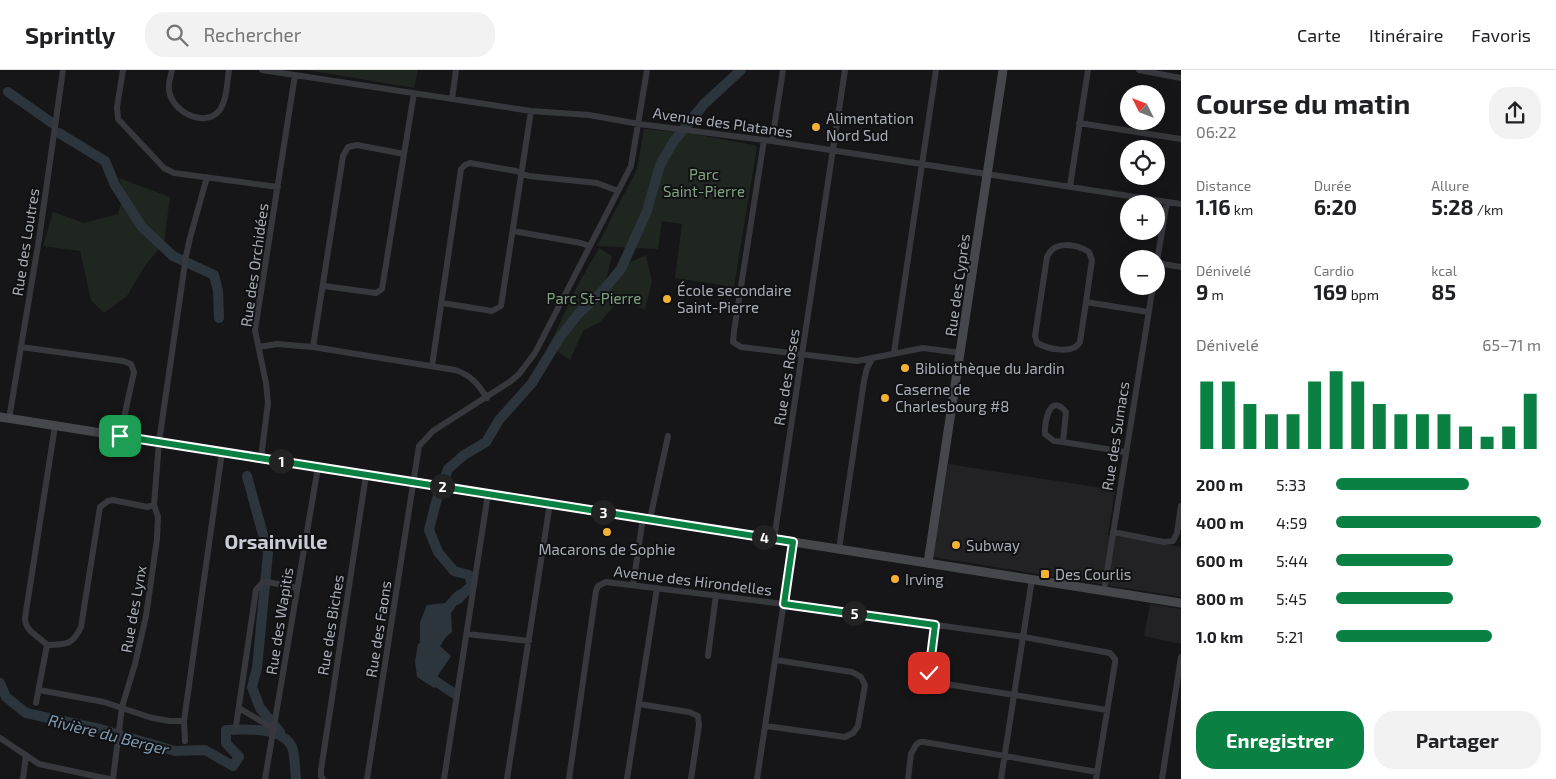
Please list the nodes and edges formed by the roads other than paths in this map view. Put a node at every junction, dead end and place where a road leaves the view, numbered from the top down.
1 (63, 70) edge
2 (122, 70) edge
3 (172, 70) edge
4 (229, 70) edge
5 (262, 70) edge
6 (456, 70) edge
7 (647, 70) edge
8 (783, 70) edge
9 (845, 70) edge
10 (936, 70) edge
11 (1003, 70) edge
12 (1088, 70) edge
13 (1139, 70) edge
14 (295, 75) junction
15 (1181, 78) edge
16 (414, 93) junction
17 (452, 99) junction
18 (531, 111) junction
19 (1079, 123) junction
20 (639, 124) junction
21 (1181, 139) edge
22 (764, 140) junction
23 (772, 141) junction
24 (834, 151) junction
25 (404, 154) junction
26 (922, 164) junction
27 (522, 173) junction
28 (987, 173) junction
29 (207, 178) junction
30 (1070, 186) junction
31 (278, 187) junction
32 (618, 191) junction
33 (1167, 202) junction
34 (1181, 204) edge
35 (513, 231) junction
36 (589, 246) junction
37 (1159, 250) edge
38 (1165, 266) edge
39 (1181, 267) edge
40 (324, 286) junction
41 (1151, 295) edge
42 (1086, 302) junction
43 (442, 303) junction
44 (1148, 312) junction
45 (21, 347) junction
46 (259, 347) junction
47 (313, 347) junction
48 (894, 353) junction
49 (961, 353) junction
50 (801, 354) junction
51 (873, 358) junction
52 (432, 366) junction
53 (487, 398) junction
54 (5, 418) edge
55 (55, 426) junction
56 (120, 436) junction
57 (668, 436) dead end
58 (159, 442) junction
59 (1063, 442) junction
60 (222, 452) junction
61 (1125, 452) junction
62 (261, 458) junction
63 (318, 467) junction
64 (366, 474) junction
65 (414, 482) junction
66 (488, 494) junction
67 (550, 504) junction
68 (154, 505) junction
69 (1181, 506) edge
70 (646, 518) junction
71 (1113, 532) junction
72 (774, 539) junction
73 (793, 542) junction
74 (839, 549) junction
75 (928, 563) junction
76 (1032, 579) junction
77 (633, 585) junction
78 (297, 588) junction
79 (658, 588) junction
80 (1104, 590) junction
81 (716, 595) junction
82 (1181, 603) edge
83 (784, 604) junction
84 (935, 625) junction
85 (467, 634) junction
86 (1024, 637) junction
87 (528, 641) junction
88 (47, 646) junction
89 (708, 656) dead end
90 (1181, 657) edge
91 (776, 660) junction
92 (39, 690) junction
93 (1014, 694) junction
94 (36, 703) dead end
95 (639, 704) junction
96 (122, 707) junction
97 (239, 708) junction
98 (1108, 710) junction
99 (184, 720) junction
100 (236, 726) dead end
101 (766, 726) junction
102 (274, 729) junction
103 (0, 738) edge
104 (184, 741) dead end
105 (26, 755) junction
106 (1005, 756) junction
107 (1096, 775) edge
108 (23, 779) edge
109 (109, 779) edge
110 (113, 779) edge
111 (265, 779) edge
112 (323, 779) edge
113 (367, 779) edge
114 (444, 779) edge
115 (507, 779) edge
116 (569, 779) edge
117 (627, 779) edge
118 (691, 779) edge
119 (757, 779) edge
120 (908, 779) edge
121 (1002, 779) edge
122 (1162, 779) edge

1 - 45 street, Rue des Loutres
2 - 29 street
3 - 4 street
5 - 14 street, Avenue des Platanes
6 - 17 street
7 - 20 street, Rue des Faons
8 - 23 street
9 - 24 street, Rue des Roses
10 - 26 street
11 - 28 main road, Rue des Cyprès
12 - 19 street
13 - 15 street
14 - 16 street, Avenue des Platanes
14 - 31 street, Rue des Orchidées
16 - 17 street, Avenue des Platanes
16 - 25 street
17 - 18 street, Avenue des Platanes
18 - 20 street, Avenue des Platanes
18 - 27 street
19 - 21 street
19 - 30 street
20 - 22 street, Avenue des Platanes
20 - 32 street, Rue des Faons
22 - 23 street, Avenue des Platanes
22 - 50 street
23 - 24 street, Avenue des Platanes
24 - 26 street, Avenue des Platanes
24 - 50 street, Rue des Roses
25 - 40 street
25 - 40 street
26 - 28 street, Avenue des Platanes
26 - 48 street
27 - 32 street
27 - 35 street
27 - 43 street
28 - 30 street, Avenue des Platanes
28 - 49 main road, Rue des Cyprès
29 - 31 street
29 - 58 street, Rue des Lynx
30 - 33 street, Avenue des Platanes
31 - 46 street, Rue des Orchidées
32 - 36 street, Rue des Faons
33 - 34 street, Avenue des Platanes
33 - 37 street
35 - 36 street
35 - 43 street
36 - 53 street, Rue des Faons
38 - 39 street
40 - 47 street
41 - 44 street, Rue des Sumacs
42 - 42 street
42 - 44 street
43 - 52 street
44 - 61 street, Rue des Sumacs
45 - 54 street, Rue des Loutres
45 - 56 street
46 - 47 street
46 - 62 street, Rue des Orchidées
47 - 52 street
48 - 49 street
48 - 51 street
49 - 75 main road, Rue des Cyprès
50 - 51 street
50 - 72 street, Rue des Roses
51 - 74 street
52 - 53 street
53 - 65 street, Rue des Faons
54 - 55 main road
55 - 56 main road
55 - 88 street
56 - 58 main road
57 - 70 street
58 - 60 main road
58 - 68 street, Rue des Lynx
59 - 59 street
59 - 61 street
60 - 62 main road
60 - 99 street
61 - 71 street, Rue des Sumacs
62 - 63 main road
63 - 64 main road
63 - 78 street, Rue des Wapitis
64 - 65 main road
64 - 112 street, Rue des Biches
65 - 66 main road
65 - 113 street, Rue des Faons
66 - 67 main road
66 - 85 street
67 - 70 main road
67 - 87 street
68 - 88 street
68 - 96 street, Rue des Lynx
69 - 71 street
70 - 72 main road
70 - 77 street
71 - 80 street, Rue des Sumacs
72 - 73 main road
73 - 74 main road
73 - 83 street
74 - 75 main road
75 - 76 main road
76 - 80 main road
76 - 86 street
77 - 79 street, Avenue des Hirondelles
77 - 116 street, Avenue des Hirondelles
78 - 97 street
78 - 102 street, Rue des Wapitis
79 - 81 street, Avenue des Hirondelles
79 - 95 street
80 - 82 main road
81 - 83 street, Avenue des Hirondelles
81 - 89 street
83 - 84 street, Avenue des Hirondelles
83 - 91 street
84 - 86 street, Avenue des Hirondelles
84 - 93 street
85 - 87 street
85 - 114 street
86 - 93 street
86 - 98 street, Avenue des Hirondelles
87 - 115 street
88 - 92 street
90 - 122 street
91 - 101 street
91 - 101 street
92 - 94 street
92 - 96 street
93 - 98 street
93 - 106 street
95 - 117 street
95 - 118 street
96 - 99 street
96 - 110 street, Rue des Lynx
97 - 100 street
97 - 102 street
98 - 107 street
99 - 104 street
101 - 119 street
102 - 111 street, Rue des Wapitis
103 - 105 street
105 - 108 street
105 - 109 street
106 - 107 street
106 - 120 street
106 - 121 street

